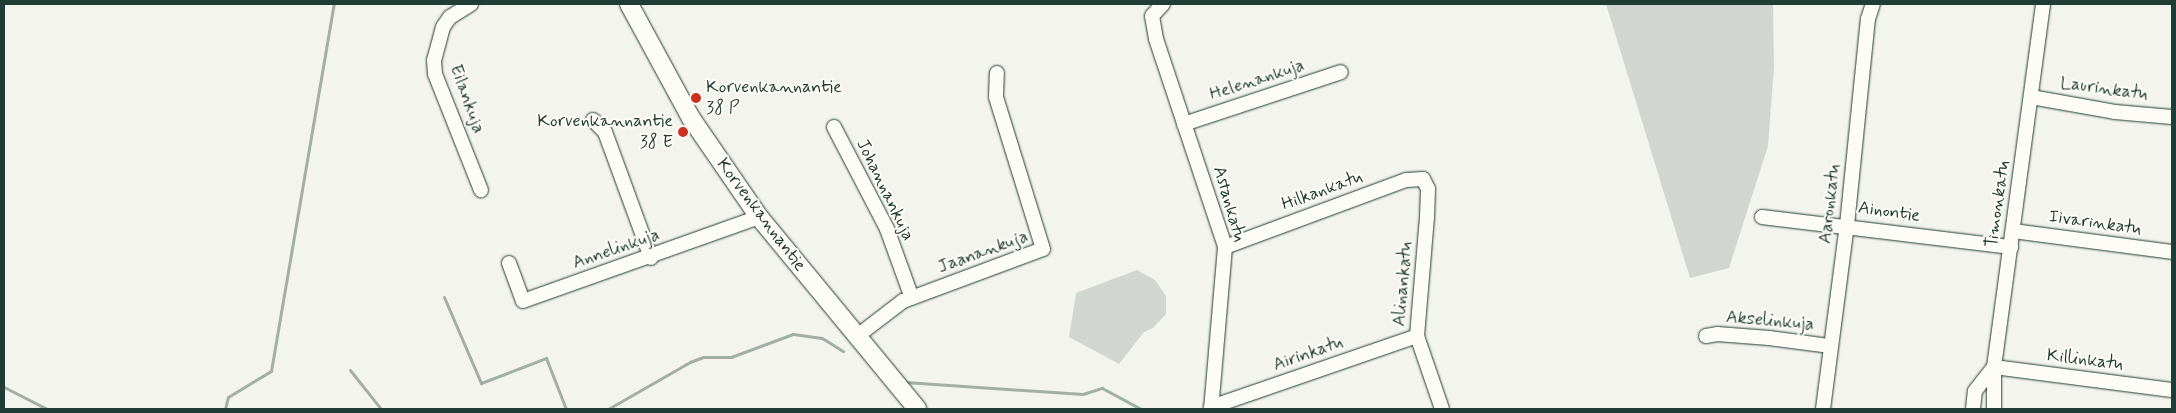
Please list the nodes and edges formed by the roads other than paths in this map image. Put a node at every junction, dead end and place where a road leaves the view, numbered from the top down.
1 (471, 4) edge
2 (629, 4) edge
3 (1163, 4) edge
4 (1873, 4) edge
5 (2042, 4) edge
6 (1341, 72) dead end
7 (997, 73) dead end
8 (2031, 97) junction
9 (2172, 116) edge
10 (593, 120) dead end
11 (1184, 124) junction
12 (834, 127) dead end
13 (1428, 188) joint
14 (480, 190) dead end
15 (759, 217) junction
16 (1762, 217) dead end
17 (1847, 225) junction
18 (2013, 231) junction
19 (1225, 247) junction
20 (2011, 247) junction
21 (2172, 252) edge
22 (651, 258) junction
23 (509, 263) dead end
24 (912, 298) junction
25 (1417, 336) junction
26 (1706, 336) dead end
27 (856, 338) junction
28 (1830, 346) junction
29 (1994, 367) junction
30 (2172, 390) edge
31 (1211, 408) edge
32 (917, 409) edge
33 (1442, 409) edge
34 (1823, 409) edge
35 (1973, 409) edge
36 (1994, 409) edge

1 - 14 street, Eilankuja
2 - 15 main road, Korvenkannantie
3 - 11 street, Astankatu
4 - 17 street, Aaronkatu
5 - 8 street, Timonkatu
6 - 11 street, Helenankuja
7 - 24 street, Jaanankuja
8 - 9 street, Laurinkatu
8 - 18 street, Timonkatu
10 - 22 street
11 - 19 street, Astankatu
12 - 24 street, Johannankuja
13 - 19 street, Hilkankatu
13 - 25 street, Alinankatu
15 - 22 street, Annelinkuja
15 - 27 main road, Korvenkannantie
16 - 17 street, Ainontie
17 - 20 street, Ainontie
17 - 28 street, Aaronkatu
18 - 20 street, Timonkatu
18 - 21 street, Iivarinkatu
19 - 31 street, Astankatu
20 - 29 street, Timonkatu
22 - 23 street, Annelinkuja
24 - 27 street, Jaanankuja
25 - 31 street, Airinkatu
25 - 33 street, Alinankatu
26 - 28 street, Akselinkuja
27 - 32 main road, Korvenkannantie
28 - 34 street, Aaronkatu
29 - 30 street, Killinkatu
29 - 35 street
29 - 36 street, Timonkatu

